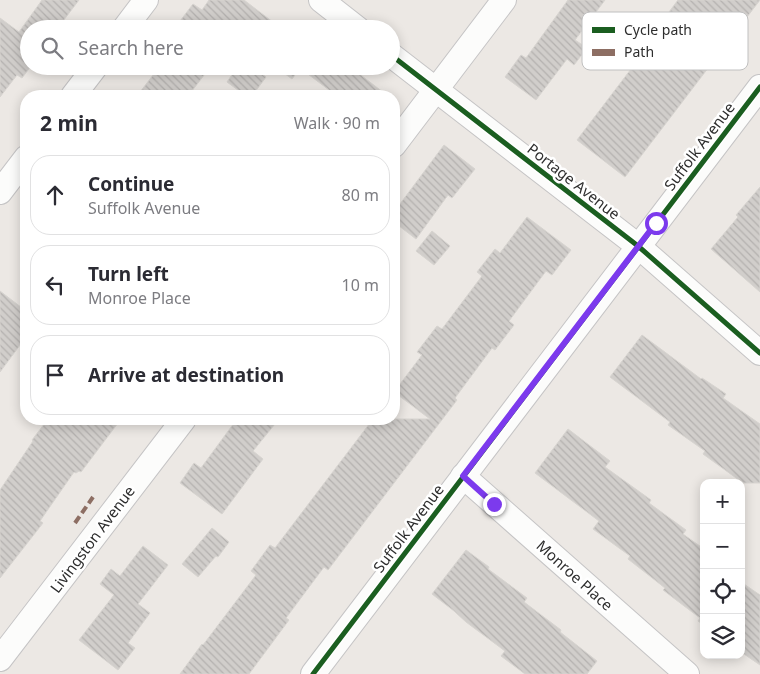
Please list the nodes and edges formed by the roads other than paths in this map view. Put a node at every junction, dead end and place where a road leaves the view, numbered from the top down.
1 (146, 0) edge
2 (320, 0) edge
3 (504, 0) edge
4 (131, 20) edge
5 (346, 20) edge
6 (400, 62) edge
7 (89, 75) edge
8 (760, 87) edge
9 (78, 90) edge
10 (436, 90) junction
11 (400, 137) edge
12 (20, 166) edge
13 (0, 192) edge
14 (638, 246) junction
15 (760, 353) edge
16 (179, 425) edge
17 (463, 476) junction
18 (0, 659) edge
19 (313, 674) edge
20 (687, 674) edge

1 - 4 street
2 - 5 street
3 - 10 street
6 - 10 street, Portage Avenue
7 - 9 street
8 - 14 street, Suffolk Avenue
10 - 11 street
10 - 14 street, Portage Avenue
12 - 13 street
14 - 15 street, Portage Avenue
14 - 17 street, Suffolk Avenue
16 - 18 street, Livingston Avenue
17 - 19 street, Suffolk Avenue
17 - 20 street, Monroe Place

